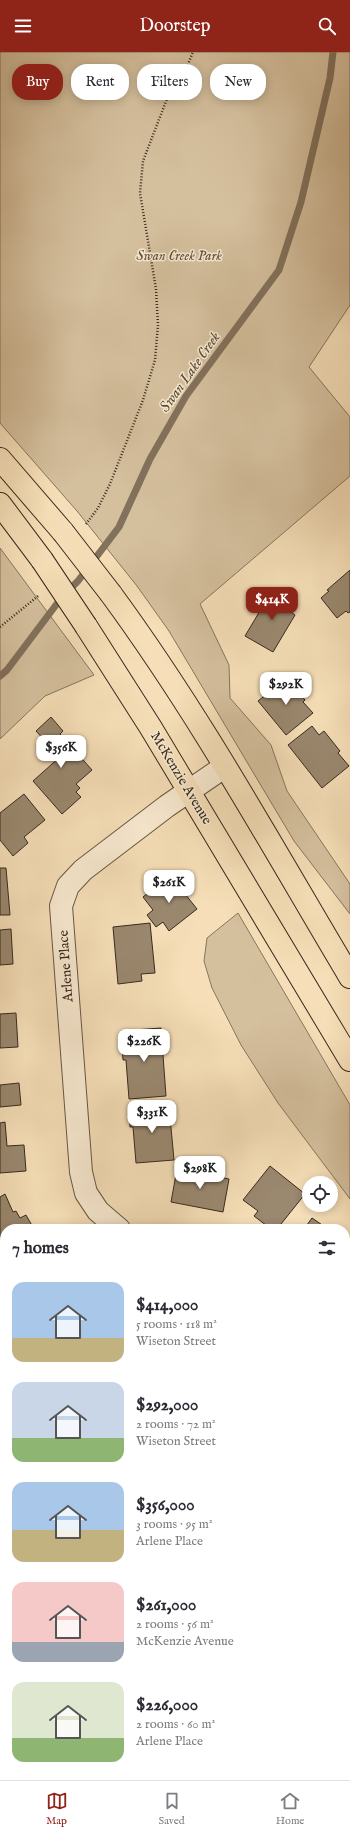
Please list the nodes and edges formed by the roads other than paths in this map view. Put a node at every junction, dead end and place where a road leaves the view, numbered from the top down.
1 (0, 458) edge
2 (0, 504) edge
3 (224, 767) junction
4 (189, 791) junction
5 (350, 977) edge
6 (350, 1060) edge
7 (113, 1224) edge

1 - 3 main road, bridge
2 - 4 main road, McKenzie Avenue, bridge
3 - 4 street, Arlene Place
3 - 5 main road
4 - 6 main road, McKenzie Avenue
4 - 7 street, Arlene Place

